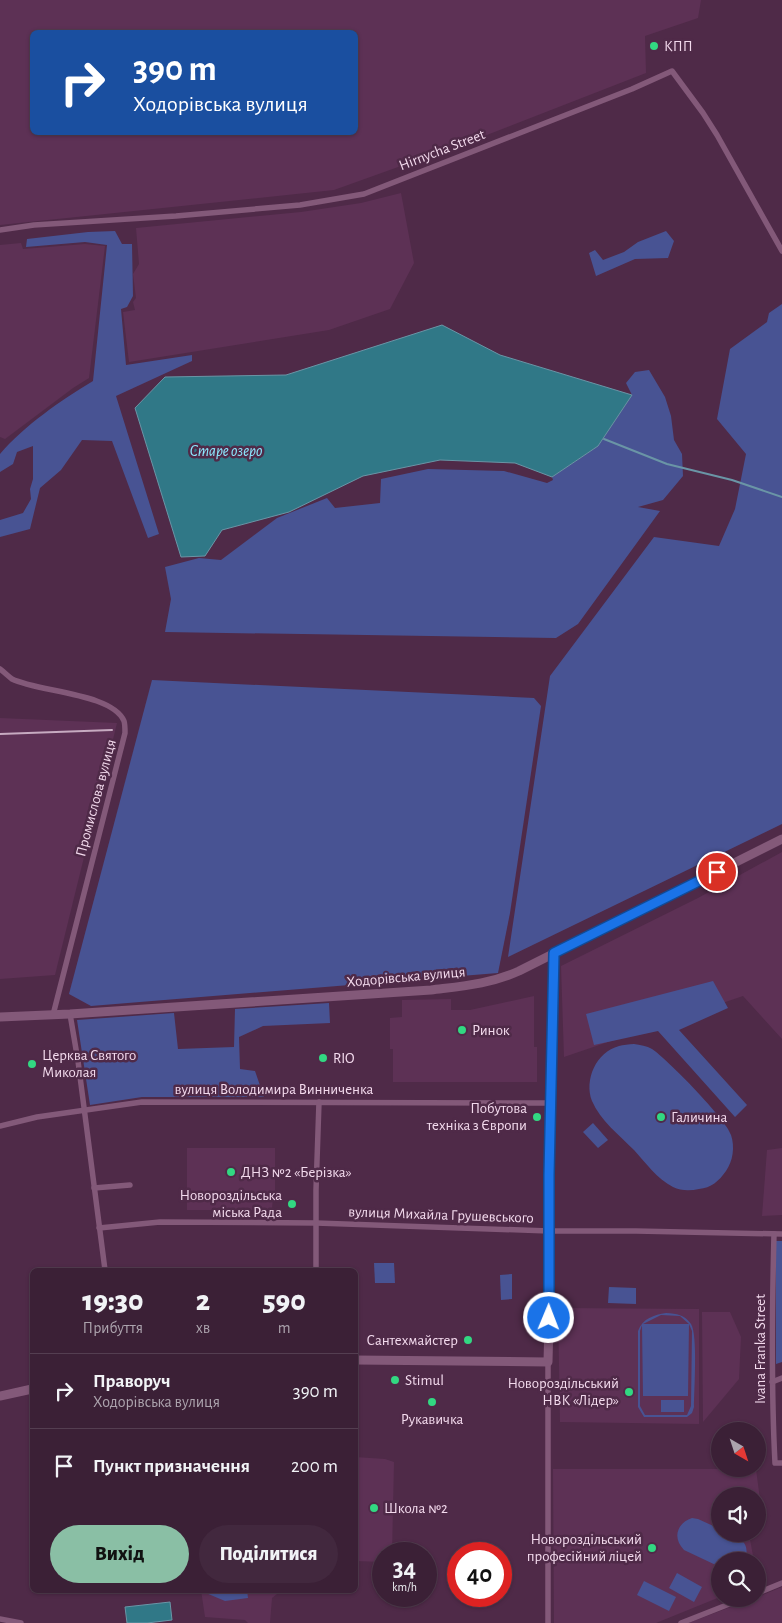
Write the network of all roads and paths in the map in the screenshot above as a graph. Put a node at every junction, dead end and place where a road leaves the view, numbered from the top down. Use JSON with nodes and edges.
{"nodes":[{"id":1,"x":0,"y":230,"type":"edge"},
{"id":2,"x":782,"y":251,"type":"edge"},
{"id":3,"x":0,"y":669,"type":"edge"},
{"id":4,"x":782,"y":839,"type":"edge"},
{"id":5,"x":554,"y":953,"type":"junction"},
{"id":6,"x":70,"y":1014,"type":"junction"},
{"id":7,"x":53,"y":1015,"type":"junction"},
{"id":8,"x":0,"y":1017,"type":"edge"},
{"id":9,"x":319,"y":1102,"type":"junction"},
{"id":10,"x":551,"y":1103,"type":"junction"},
{"id":11,"x":84,"y":1110,"type":"junction"},
{"id":12,"x":0,"y":1126,"type":"edge"},
{"id":13,"x":130,"y":1185,"type":"dead end"},
{"id":14,"x":94,"y":1188,"type":"junction"},
{"id":15,"x":316,"y":1222,"type":"junction"},
{"id":16,"x":99,"y":1228,"type":"junction"},
{"id":17,"x":549,"y":1231,"type":"junction"},
{"id":18,"x":774,"y":1234,"type":"junction"},
{"id":19,"x":782,"y":1234,"type":"edge"},
{"id":20,"x":105,"y":1268,"type":"edge"},
{"id":21,"x":316,"y":1268,"type":"edge"},
{"id":22,"x":358,"y":1360,"type":"edge"},
{"id":23,"x":548,"y":1362,"type":"junction"},
{"id":24,"x":782,"y":1378,"type":"edge"},
{"id":25,"x":772,"y":1382,"type":"junction"},
{"id":26,"x":30,"y":1389,"type":"edge"},
{"id":27,"x":0,"y":1396,"type":"edge"},
{"id":28,"x":782,"y":1463,"type":"edge"},
{"id":29,"x":782,"y":1583,"type":"edge"},
{"id":30,"x":766,"y":1590,"type":"edge"},
{"id":31,"x":722,"y":1607,"type":"edge"},
{"id":32,"x":0,"y":1619,"type":"edge"},
{"id":33,"x":21,"y":1623,"type":"edge"},
{"id":34,"x":548,"y":1623,"type":"edge"},
{"id":35,"x":681,"y":1623,"type":"edge"}],
"edges":[{"from":1,"to":2,"type":"street","name":"Hirnycha Street"},
{"from":3,"to":7,"type":"street","name":"Промислова вулиця"},
{"from":4,"to":5,"type":"main road","name":"Ходорівська вулиця"},
{"from":5,"to":6,"type":"main road","name":"Ходорівська вулиця"},
{"from":5,"to":10,"type":"main road"},
{"from":6,"to":7,"type":"main road","name":"Ходорівська вулиця"},
{"from":6,"to":11,"type":"street"},
{"from":7,"to":8,"type":"main road","name":"Ходорівська вулиця"},
{"from":9,"to":10,"type":"street","name":"вулиця Володимира Винниченка"},
{"from":9,"to":11,"type":"street","name":"вулиця Володимира Винниченка"},
{"from":9,"to":15,"type":"street"},
{"from":10,"to":17,"type":"main road"},
{"from":11,"to":12,"type":"street","name":"вулиця Володимира Винниченка"},
{"from":11,"to":14,"type":"street"},
{"from":13,"to":14,"type":"street"},
{"from":14,"to":16,"type":"street"},
{"from":15,"to":16,"type":"street","name":"вулиця Михайла Грушевського"},
{"from":15,"to":17,"type":"street","name":"вулиця Михайла Грушевського"},
{"from":15,"to":21,"type":"street"},
{"from":16,"to":20,"type":"street"},
{"from":17,"to":18,"type":"street","name":"вулиця Михайла Грушевського"},
{"from":17,"to":23,"type":"main road"},
{"from":18,"to":19,"type":"street","name":"вулиця Михайла Грушевського"},
{"from":18,"to":25,"type":"street","name":"Ivana Franka Street"},
{"from":22,"to":23,"type":"main road"},
{"from":23,"to":34,"type":"street"},
{"from":24,"to":25,"type":"street"},
{"from":25,"to":28,"type":"street","name":"Ivana Franka Street"},
{"from":26,"to":27,"type":"main road"},
{"from":29,"to":30,"type":"street"},
{"from":31,"to":35,"type":"street"},
{"from":32,"to":33,"type":"street"}]}
